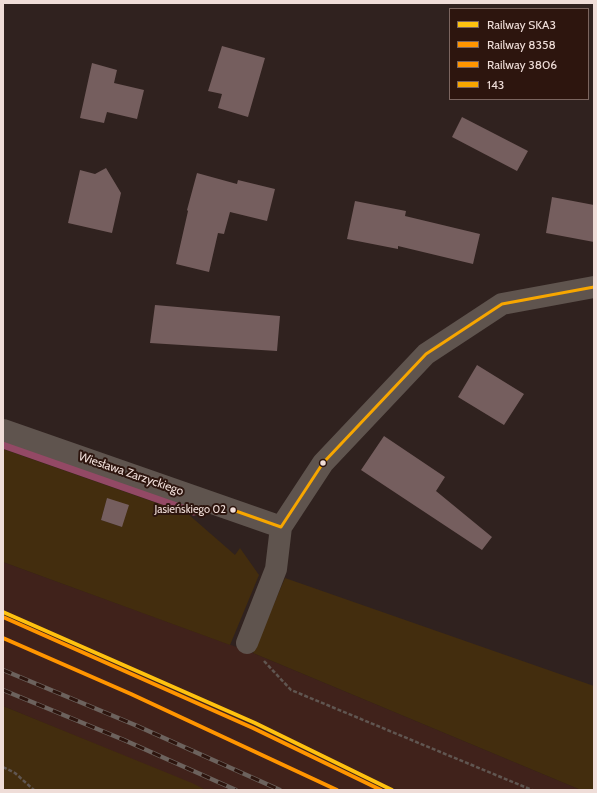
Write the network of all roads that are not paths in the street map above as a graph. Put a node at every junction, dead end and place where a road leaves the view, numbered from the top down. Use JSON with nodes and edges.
{"nodes":[{"id":1,"x":594,"y":287,"type":"edge"},
{"id":2,"x":3,"y":430,"type":"edge"},
{"id":3,"x":282,"y":527,"type":"junction"},
{"id":4,"x":247,"y":644,"type":"road end"}],
"edges":[{"from":1,"to":3,"type":"street"},
{"from":2,"to":3,"type":"street","name":"Wiesława Zarzyckiego"},
{"from":3,"to":4,"type":"street"}]}
